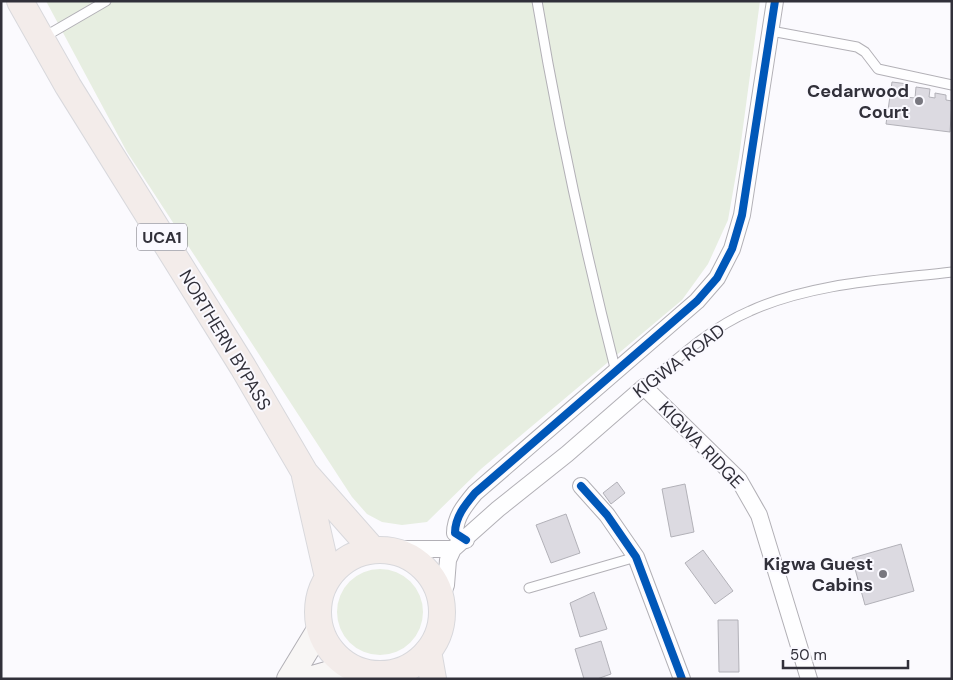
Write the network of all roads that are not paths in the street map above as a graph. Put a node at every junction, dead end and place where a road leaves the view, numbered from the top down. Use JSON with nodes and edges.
{"nodes":[{"id":1,"x":20,"y":1,"type":"edge"},
{"id":2,"x":106,"y":1,"type":"edge"},
{"id":3,"x":537,"y":1,"type":"edge"},
{"id":4,"x":775,"y":1,"type":"edge"},
{"id":5,"x":771,"y":31,"type":"junction"},
{"id":6,"x":41,"y":38,"type":"junction"},
{"id":7,"x":952,"y":85,"type":"edge"},
{"id":8,"x":952,"y":272,"type":"edge"},
{"id":9,"x":616,"y":372,"type":"junction"},
{"id":10,"x":644,"y":387,"type":"junction"},
{"id":11,"x":305,"y":473,"type":"junction"},
{"id":12,"x":581,"y":486,"type":"dead end"},
{"id":13,"x":460,"y":544,"type":"junction"},
{"id":14,"x":378,"y":550,"type":"junction"},
{"id":15,"x":636,"y":557,"type":"junction"},
{"id":16,"x":328,"y":578,"type":"junction"},
{"id":17,"x":528,"y":588,"type":"dead end"},
{"id":18,"x":441,"y":598,"type":"junction"},
{"id":19,"x":320,"y":628,"type":"junction"},
{"id":20,"x":428,"y":652,"type":"junction"},
{"id":21,"x":351,"y":668,"type":"junction"},
{"id":22,"x":394,"y":676,"type":"edge"},
{"id":23,"x":289,"y":679,"type":"edge"},
{"id":24,"x":309,"y":679,"type":"edge"},
{"id":25,"x":433,"y":679,"type":"edge"},
{"id":26,"x":682,"y":679,"type":"edge"},
{"id":27,"x":809,"y":679,"type":"edge"}],
"edges":[{"from":1,"to":6,"type":"main road","name":"NORTHERN BYPASS","number":"UCA1"},
{"from":2,"to":6,"type":"lane"},
{"from":3,"to":9,"type":"lane"},
{"from":4,"to":5,"type":"street"},
{"from":5,"to":7,"type":"lane"},
{"from":5,"to":9,"type":"street"},
{"from":6,"to":11,"type":"main road","name":"NORTHERN BYPASS","number":"UCA1"},
{"from":8,"to":10,"type":"lane","name":"KIGWA ROAD"},
{"from":9,"to":13,"type":"street"},
{"from":10,"to":13,"type":"street","name":"KIGWA ROAD"},
{"from":10,"to":27,"type":"street","name":"KIGWA RIDGE"},
{"from":11,"to":14,"type":"main road","number":"UCA1"},
{"from":11,"to":16,"type":"main road","number":"UCA1"},
{"from":12,"to":15,"type":"street"},
{"from":13,"to":14,"type":"street"},
{"from":13,"to":18,"type":"street"},
{"from":14,"to":16,"type":"main road"},
{"from":14,"to":18,"type":"main road"},
{"from":15,"to":17,"type":"lane"},
{"from":15,"to":26,"type":"street"},
{"from":16,"to":19,"type":"main road"},
{"from":18,"to":20,"type":"main road"},
{"from":19,"to":21,"type":"main road"},
{"from":19,"to":23,"type":"main road"},
{"from":20,"to":22,"type":"main road"},
{"from":20,"to":25,"type":"main road"},
{"from":21,"to":22,"type":"main road"},
{"from":21,"to":24,"type":"main road"}]}
